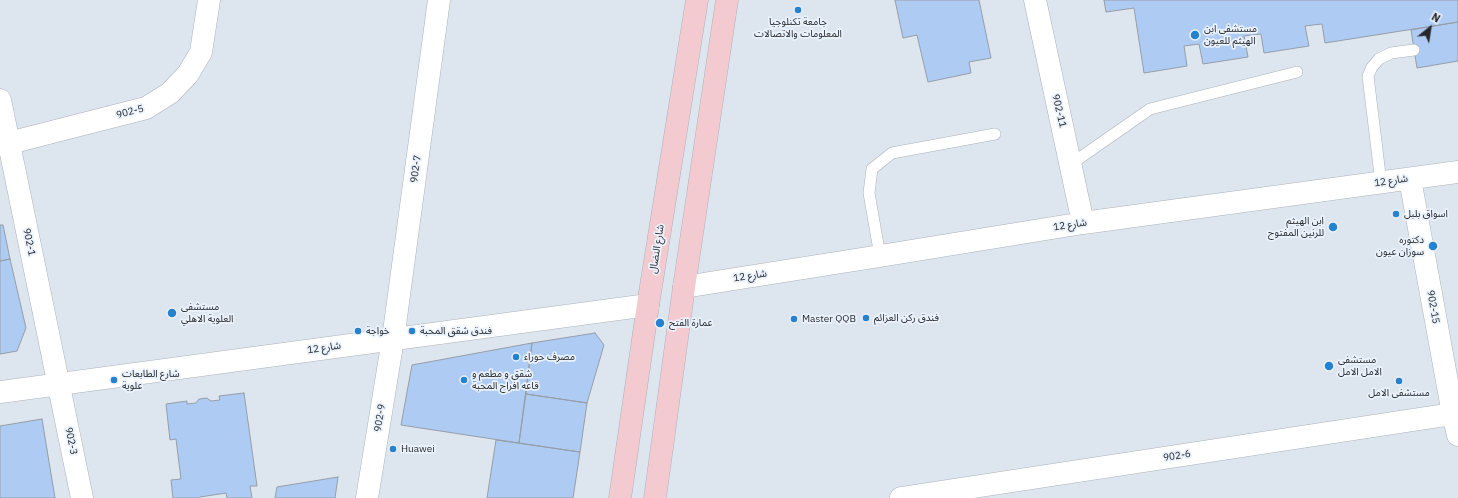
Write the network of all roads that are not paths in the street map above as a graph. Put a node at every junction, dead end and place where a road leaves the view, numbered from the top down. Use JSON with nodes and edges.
{"nodes":[{"id":1,"x":209,"y":0,"type":"edge"},
{"id":2,"x":439,"y":0,"type":"edge"},
{"id":3,"x":697,"y":0,"type":"edge"},
{"id":4,"x":727,"y":0,"type":"edge"},
{"id":5,"x":1034,"y":0,"type":"edge"},
{"id":6,"x":1414,"y":50,"type":"dead end"},
{"id":7,"x":1297,"y":72,"type":"dead end"},
{"id":8,"x":0,"y":100,"type":"edge"},
{"id":9,"x":995,"y":134,"type":"dead end"},
{"id":10,"x":9,"y":143,"type":"junction"},
{"id":11,"x":1071,"y":164,"type":"junction"},
{"id":12,"x":1458,"y":172,"type":"edge"},
{"id":13,"x":1410,"y":179,"type":"junction"},
{"id":14,"x":1381,"y":183,"type":"junction"},
{"id":15,"x":1084,"y":223,"type":"junction"},
{"id":16,"x":880,"y":256,"type":"junction"},
{"id":17,"x":684,"y":287,"type":"junction"},
{"id":18,"x":648,"y":305,"type":"junction"},
{"id":19,"x":393,"y":339,"type":"junction"},
{"id":20,"x":59,"y":384,"type":"junction"},
{"id":21,"x":0,"y":392,"type":"edge"},
{"id":22,"x":1455,"y":414,"type":"edge"},
{"id":23,"x":1458,"y":435,"type":"edge"},
{"id":24,"x":82,"y":498,"type":"edge"},
{"id":25,"x":367,"y":498,"type":"edge"},
{"id":26,"x":620,"y":498,"type":"edge"},
{"id":27,"x":655,"y":498,"type":"edge"},
{"id":28,"x":901,"y":498,"type":"edge"}],
"edges":[{"from":1,"to":10,"type":"street","name":"902-5"},
{"from":2,"to":19,"type":"street","name":"902-7"},
{"from":3,"to":18,"type":"main road","name":"شارع النضال"},
{"from":4,"to":17,"type":"main road"},
{"from":5,"to":11,"type":"street","name":"902-11"},
{"from":6,"to":14,"type":"lane"},
{"from":7,"to":11,"type":"lane"},
{"from":8,"to":10,"type":"street","name":"902-1"},
{"from":9,"to":16,"type":"lane"},
{"from":10,"to":20,"type":"street","name":"902-1"},
{"from":11,"to":15,"type":"street","name":"902-11"},
{"from":12,"to":13,"type":"street","name":"شارع 12"},
{"from":13,"to":14,"type":"street","name":"شارع 12"},
{"from":13,"to":22,"type":"street","name":"902-15"},
{"from":14,"to":15,"type":"street","name":"شارع 12"},
{"from":15,"to":16,"type":"street","name":"شارع 12"},
{"from":16,"to":17,"type":"street","name":"شارع 12"},
{"from":17,"to":27,"type":"main road"},
{"from":18,"to":19,"type":"street","name":"شارع 12"},
{"from":18,"to":26,"type":"main road","name":"شارع النضال"},
{"from":19,"to":20,"type":"street","name":"شارع 12"},
{"from":19,"to":25,"type":"street","name":"902-9"},
{"from":20,"to":21,"type":"street","name":"شارع 12"},
{"from":20,"to":24,"type":"street","name":"902-3"},
{"from":22,"to":23,"type":"street","name":"902-15"},
{"from":22,"to":28,"type":"street","name":"902-6"}]}
